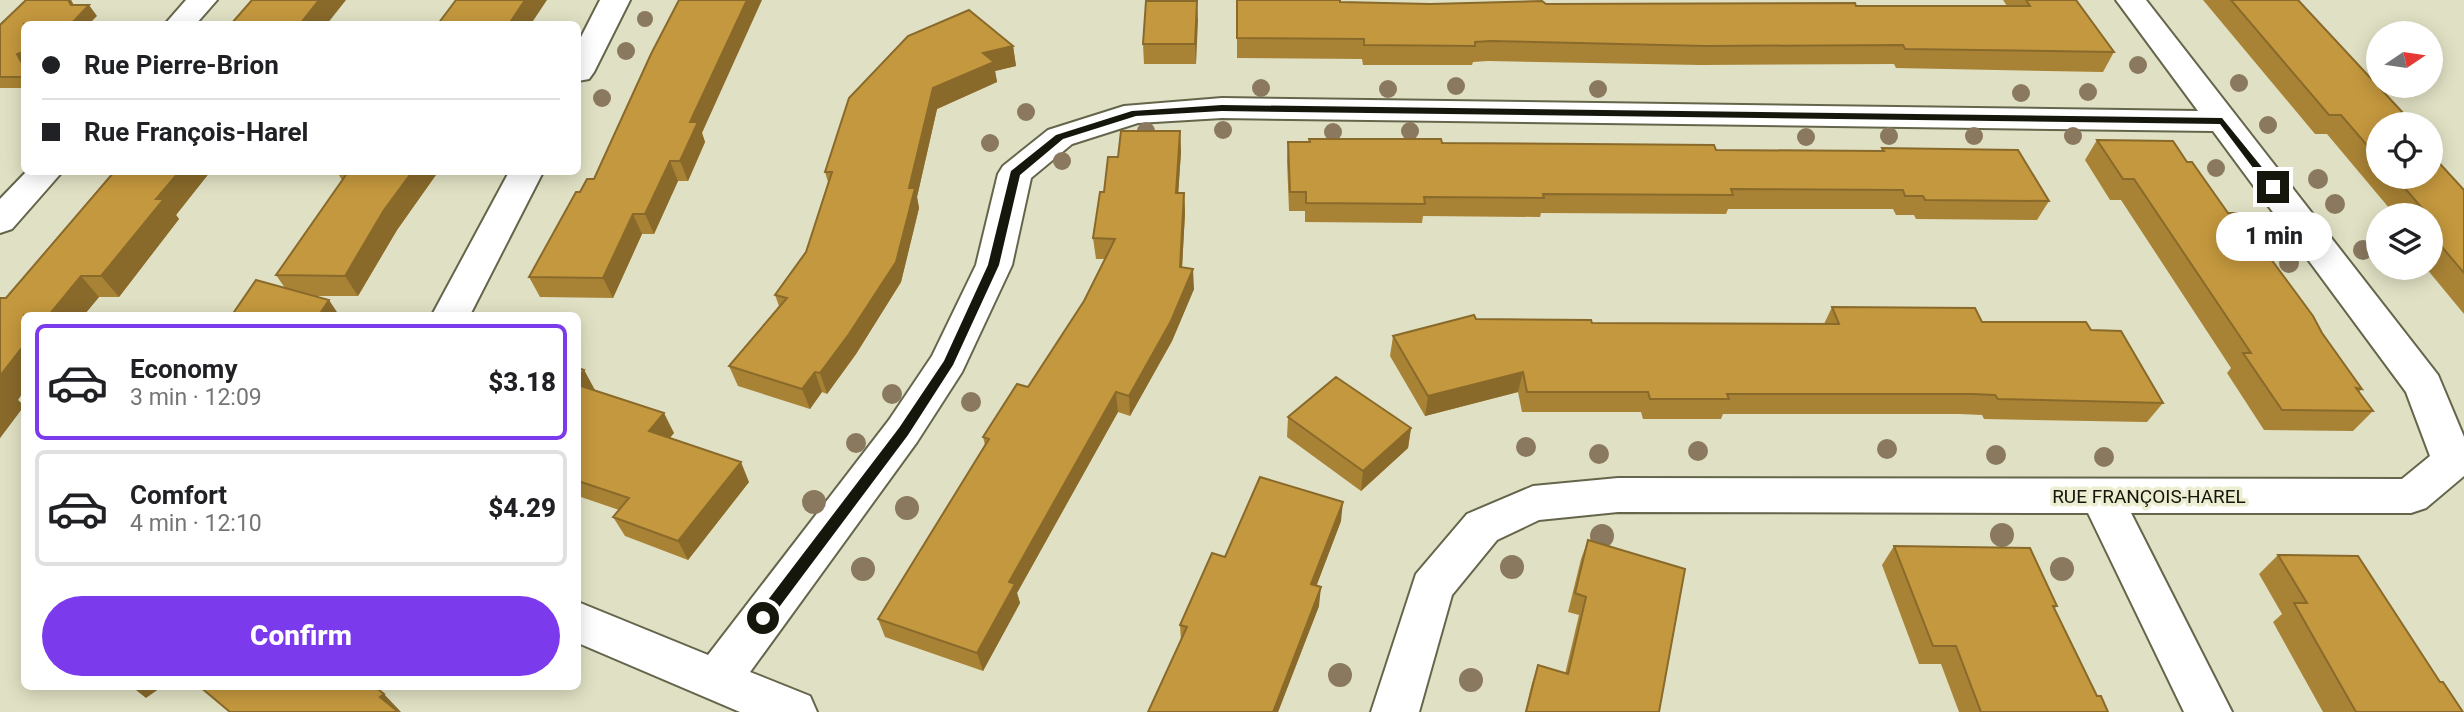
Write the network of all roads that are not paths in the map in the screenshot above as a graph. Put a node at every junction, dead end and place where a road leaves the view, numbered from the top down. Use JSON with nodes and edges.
{"nodes":[{"id":1,"x":202,"y":0,"type":"edge"},
{"id":2,"x":615,"y":0,"type":"edge"},
{"id":3,"x":2130,"y":0,"type":"edge"},
{"id":4,"x":183,"y":21,"type":"edge"},
{"id":5,"x":581,"y":66,"type":"edge"},
{"id":6,"x":2222,"y":121,"type":"junction"},
{"id":7,"x":42,"y":175,"type":"edge"},
{"id":8,"x":524,"y":175,"type":"edge"},
{"id":9,"x":0,"y":221,"type":"edge"},
{"id":10,"x":453,"y":312,"type":"edge"},
{"id":11,"x":2101,"y":496,"type":"junction"},
{"id":12,"x":581,"y":623,"type":"edge"},
{"id":13,"x":716,"y":680,"type":"junction"},
{"id":14,"x":793,"y":712,"type":"edge"},
{"id":15,"x":1395,"y":712,"type":"edge"},
{"id":16,"x":2208,"y":712,"type":"edge"}],
"edges":[{"from":1,"to":4,"type":"street"},
{"from":2,"to":5,"type":"street"},
{"from":3,"to":6,"type":"street","name":"RUE FRANÇOIS-HAREL"},
{"from":6,"to":11,"type":"street","name":"RUE FRANÇOIS-HAREL"},
{"from":6,"to":13,"type":"street"},
{"from":7,"to":9,"type":"street"},
{"from":8,"to":10,"type":"street"},
{"from":11,"to":15,"type":"street","name":"RUE FRANÇOIS-HAREL"},
{"from":11,"to":16,"type":"street"},
{"from":12,"to":13,"type":"street"},
{"from":13,"to":14,"type":"street"}]}
